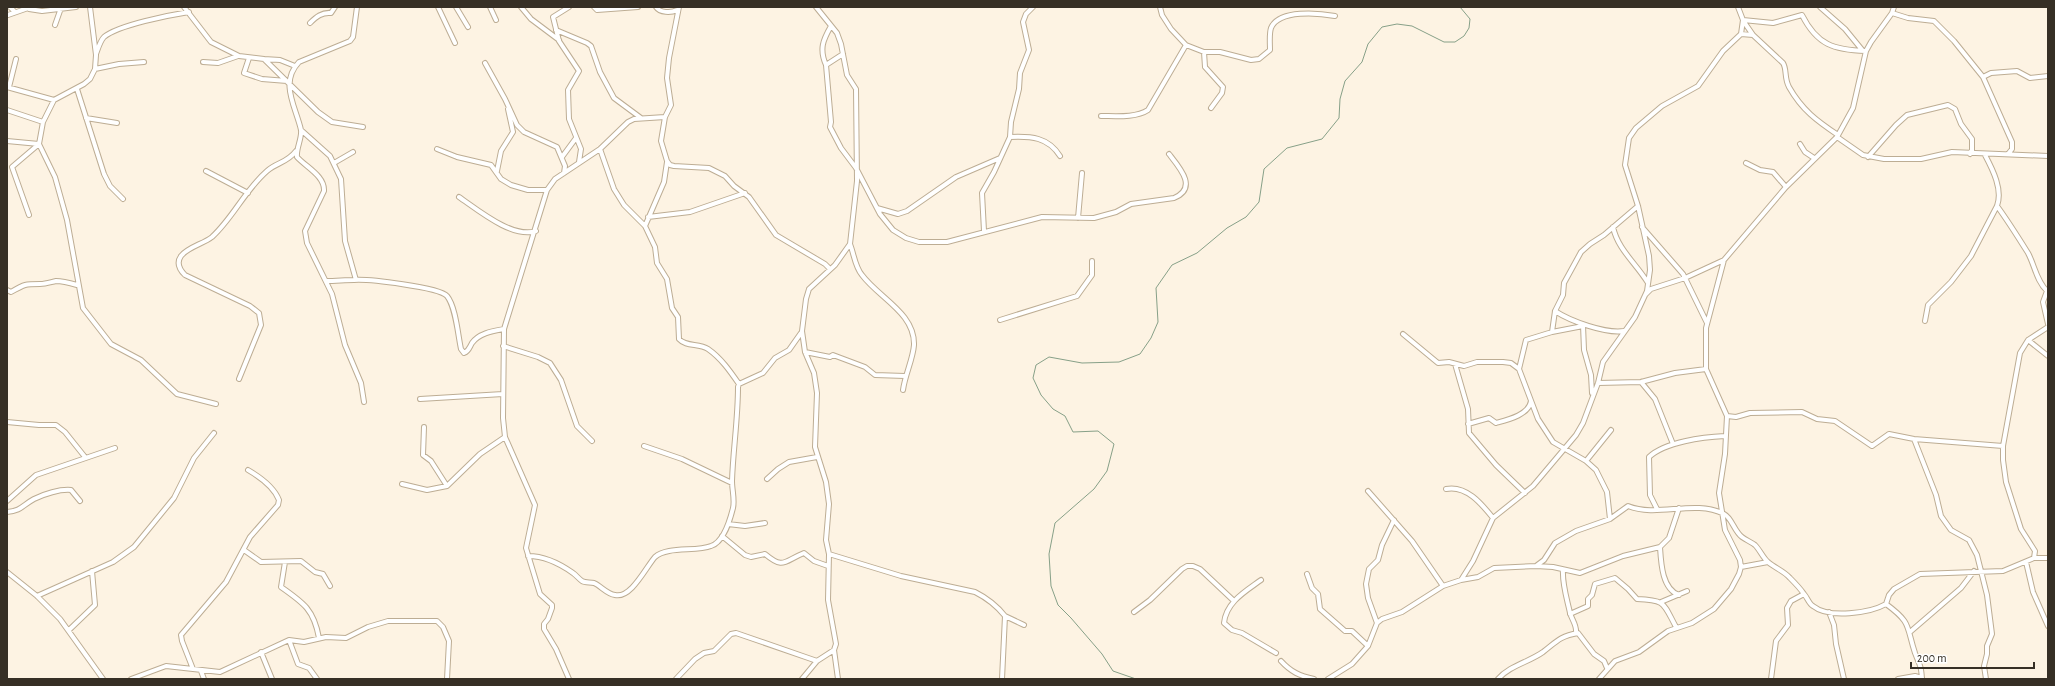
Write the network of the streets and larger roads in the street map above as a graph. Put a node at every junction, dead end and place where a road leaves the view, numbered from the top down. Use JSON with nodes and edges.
{"nodes":[{"id":1,"x":10,"y":7,"type":"edge"},
{"id":2,"x":76,"y":7,"type":"edge"},
{"id":3,"x":90,"y":7,"type":"edge"},
{"id":4,"x":184,"y":7,"type":"edge"},
{"id":5,"x":335,"y":7,"type":"edge"},
{"id":6,"x":357,"y":7,"type":"edge"},
{"id":7,"x":438,"y":7,"type":"edge"},
{"id":8,"x":456,"y":7,"type":"edge"},
{"id":9,"x":490,"y":7,"type":"edge"},
{"id":10,"x":521,"y":7,"type":"edge"},
{"id":11,"x":569,"y":7,"type":"edge"},
{"id":12,"x":594,"y":7,"type":"edge"},
{"id":13,"x":638,"y":7,"type":"edge"},
{"id":14,"x":656,"y":7,"type":"edge"},
{"id":15,"x":816,"y":7,"type":"edge"},
{"id":16,"x":1033,"y":7,"type":"edge"},
{"id":17,"x":1160,"y":7,"type":"edge"},
{"id":18,"x":1732,"y":7,"type":"edge"},
{"id":19,"x":1820,"y":7,"type":"edge"},
{"id":20,"x":1894,"y":7,"type":"edge"},
{"id":21,"x":30,"y":8,"type":"edge"},
{"id":22,"x":59,"y":8,"type":"edge"},
{"id":23,"x":678,"y":8,"type":"edge"},
{"id":24,"x":1738,"y":8,"type":"edge"},
{"id":25,"x":15,"y":12,"type":"junction"},
{"id":26,"x":189,"y":12,"type":"junction"},
{"id":27,"x":1892,"y":13,"type":"junction"},
{"id":28,"x":8,"y":15,"type":"edge"},
{"id":29,"x":1335,"y":16,"type":"dead end"},
{"id":30,"x":496,"y":20,"type":"dead end"},
{"id":31,"x":1743,"y":20,"type":"junction"},
{"id":32,"x":310,"y":23,"type":"dead end"},
{"id":33,"x":55,"y":25,"type":"dead end"},
{"id":34,"x":831,"y":26,"type":"junction"},
{"id":35,"x":468,"y":27,"type":"dead end"},
{"id":36,"x":556,"y":30,"type":"junction"},
{"id":37,"x":1741,"y":34,"type":"junction"},
{"id":38,"x":1753,"y":35,"type":"junction"},
{"id":39,"x":559,"y":41,"type":"junction"},
{"id":40,"x":455,"y":43,"type":"dead end"},
{"id":41,"x":1186,"y":46,"type":"junction"},
{"id":42,"x":1865,"y":51,"type":"junction"},
{"id":43,"x":1204,"y":52,"type":"junction"},
{"id":44,"x":843,"y":54,"type":"junction"},
{"id":45,"x":96,"y":55,"type":"junction"},
{"id":46,"x":239,"y":56,"type":"junction"},
{"id":47,"x":249,"y":58,"type":"junction"},
{"id":48,"x":16,"y":59,"type":"dead end"},
{"id":49,"x":264,"y":59,"type":"junction"},
{"id":50,"x":144,"y":62,"type":"dead end"},
{"id":51,"x":203,"y":62,"type":"dead end"},
{"id":52,"x":485,"y":63,"type":"dead end"},
{"id":53,"x":826,"y":65,"type":"junction"},
{"id":54,"x":295,"y":66,"type":"junction"},
{"id":55,"x":95,"y":69,"type":"junction"},
{"id":56,"x":2048,"y":76,"type":"edge"},
{"id":57,"x":1983,"y":77,"type":"junction"},
{"id":58,"x":288,"y":82,"type":"junction"},
{"id":59,"x":8,"y":87,"type":"edge"},
{"id":60,"x":77,"y":89,"type":"junction"},
{"id":61,"x":505,"y":99,"type":"junction"},
{"id":62,"x":54,"y":100,"type":"junction"},
{"id":63,"x":1211,"y":108,"type":"dead end"},
{"id":64,"x":7,"y":110,"type":"edge"},
{"id":65,"x":1101,"y":116,"type":"dead end"},
{"id":66,"x":665,"y":117,"type":"junction"},
{"id":67,"x":86,"y":118,"type":"junction"},
{"id":68,"x":641,"y":118,"type":"junction"},
{"id":69,"x":43,"y":122,"type":"junction"},
{"id":70,"x":117,"y":123,"type":"dead end"},
{"id":71,"x":364,"y":127,"type":"dead end"},
{"id":72,"x":301,"y":130,"type":"junction"},
{"id":73,"x":1837,"y":136,"type":"junction"},
{"id":74,"x":1010,"y":137,"type":"junction"},
{"id":75,"x":576,"y":138,"type":"junction"},
{"id":76,"x":7,"y":141,"type":"edge"},
{"id":77,"x":39,"y":144,"type":"junction"},
{"id":78,"x":1800,"y":144,"type":"dead end"},
{"id":79,"x":437,"y":149,"type":"dead end"},
{"id":80,"x":600,"y":149,"type":"junction"},
{"id":81,"x":296,"y":150,"type":"junction"},
{"id":82,"x":353,"y":152,"type":"dead end"},
{"id":83,"x":1169,"y":154,"type":"dead end"},
{"id":84,"x":1970,"y":154,"type":"junction"},
{"id":85,"x":2008,"y":154,"type":"junction"},
{"id":86,"x":1985,"y":155,"type":"junction"},
{"id":87,"x":1060,"y":156,"type":"dead end"},
{"id":88,"x":2048,"y":156,"type":"edge"},
{"id":89,"x":562,"y":157,"type":"junction"},
{"id":90,"x":1868,"y":157,"type":"junction"},
{"id":91,"x":1000,"y":158,"type":"junction"},
{"id":92,"x":1814,"y":158,"type":"junction"},
{"id":93,"x":667,"y":161,"type":"junction"},
{"id":94,"x":579,"y":162,"type":"junction"},
{"id":95,"x":334,"y":163,"type":"junction"},
{"id":96,"x":1746,"y":163,"type":"dead end"},
{"id":97,"x":856,"y":168,"type":"junction"},
{"id":98,"x":206,"y":171,"type":"dead end"},
{"id":99,"x":496,"y":172,"type":"junction"},
{"id":100,"x":564,"y":172,"type":"junction"},
{"id":101,"x":1082,"y":173,"type":"dead end"},
{"id":102,"x":1786,"y":187,"type":"junction"},
{"id":103,"x":547,"y":190,"type":"junction"},
{"id":104,"x":248,"y":193,"type":"junction"},
{"id":105,"x":745,"y":193,"type":"junction"},
{"id":106,"x":124,"y":198,"type":"dead end"},
{"id":107,"x":459,"y":198,"type":"dead end"},
{"id":108,"x":1638,"y":206,"type":"junction"},
{"id":109,"x":1997,"y":206,"type":"junction"},
{"id":110,"x":877,"y":208,"type":"junction"},
{"id":111,"x":29,"y":215,"type":"dead end"},
{"id":112,"x":648,"y":217,"type":"junction"},
{"id":113,"x":1078,"y":218,"type":"junction"},
{"id":114,"x":645,"y":226,"type":"junction"},
{"id":115,"x":1613,"y":226,"type":"junction"},
{"id":116,"x":1642,"y":226,"type":"junction"},
{"id":117,"x":536,"y":231,"type":"junction"},
{"id":118,"x":984,"y":231,"type":"junction"},
{"id":119,"x":850,"y":244,"type":"junction"},
{"id":120,"x":1092,"y":260,"type":"dead end"},
{"id":121,"x":1724,"y":260,"type":"junction"},
{"id":122,"x":830,"y":269,"type":"junction"},
{"id":123,"x":1685,"y":278,"type":"junction"},
{"id":124,"x":356,"y":280,"type":"junction"},
{"id":125,"x":326,"y":281,"type":"junction"},
{"id":126,"x":1648,"y":283,"type":"junction"},
{"id":127,"x":78,"y":285,"type":"junction"},
{"id":128,"x":1657,"y":287,"type":"junction"},
{"id":129,"x":7,"y":290,"type":"edge"},
{"id":130,"x":1644,"y":296,"type":"junction"},
{"id":131,"x":1555,"y":310,"type":"junction"},
{"id":132,"x":1000,"y":320,"type":"dead end"},
{"id":133,"x":1925,"y":321,"type":"dead end"},
{"id":134,"x":1707,"y":323,"type":"junction"},
{"id":135,"x":1583,"y":325,"type":"junction"},
{"id":136,"x":2048,"y":326,"type":"edge"},
{"id":137,"x":504,"y":328,"type":"junction"},
{"id":138,"x":802,"y":331,"type":"junction"},
{"id":139,"x":1624,"y":331,"type":"junction"},
{"id":140,"x":1552,"y":332,"type":"junction"},
{"id":141,"x":1403,"y":334,"type":"dead end"},
{"id":142,"x":2028,"y":340,"type":"junction"},
{"id":143,"x":503,"y":346,"type":"junction"},
{"id":144,"x":805,"y":352,"type":"junction"},
{"id":145,"x":2048,"y":356,"type":"edge"},
{"id":146,"x":1454,"y":364,"type":"junction"},
{"id":147,"x":1519,"y":369,"type":"junction"},
{"id":148,"x":1706,"y":369,"type":"junction"},
{"id":149,"x":904,"y":376,"type":"junction"},
{"id":150,"x":239,"y":378,"type":"dead end"},
{"id":151,"x":1641,"y":382,"type":"junction"},
{"id":152,"x":1598,"y":383,"type":"junction"},
{"id":153,"x":739,"y":384,"type":"junction"},
{"id":154,"x":902,"y":390,"type":"dead end"},
{"id":155,"x":503,"y":394,"type":"junction"},
{"id":156,"x":1592,"y":395,"type":"junction"},
{"id":157,"x":420,"y":399,"type":"dead end"},
{"id":158,"x":1531,"y":400,"type":"junction"},
{"id":159,"x":364,"y":402,"type":"dead end"},
{"id":160,"x":216,"y":404,"type":"dead end"},
{"id":161,"x":1727,"y":416,"type":"junction"},
{"id":162,"x":7,"y":422,"type":"edge"},
{"id":163,"x":1468,"y":424,"type":"junction"},
{"id":164,"x":424,"y":426,"type":"dead end"},
{"id":165,"x":1611,"y":430,"type":"dead end"},
{"id":166,"x":214,"y":433,"type":"dead end"},
{"id":167,"x":1725,"y":436,"type":"junction"},
{"id":168,"x":505,"y":437,"type":"junction"},
{"id":169,"x":1914,"y":439,"type":"junction"},
{"id":170,"x":592,"y":441,"type":"dead end"},
{"id":171,"x":1673,"y":444,"type":"junction"},
{"id":172,"x":644,"y":446,"type":"dead end"},
{"id":173,"x":2003,"y":446,"type":"junction"},
{"id":174,"x":115,"y":448,"type":"dead end"},
{"id":175,"x":1564,"y":450,"type":"junction"},
{"id":176,"x":817,"y":457,"type":"junction"},
{"id":177,"x":86,"y":458,"type":"junction"},
{"id":178,"x":1586,"y":461,"type":"junction"},
{"id":179,"x":248,"y":470,"type":"dead end"},
{"id":180,"x":767,"y":479,"type":"dead end"},
{"id":181,"x":732,"y":482,"type":"junction"},
{"id":182,"x":402,"y":484,"type":"dead end"},
{"id":183,"x":447,"y":486,"type":"junction"},
{"id":184,"x":1446,"y":489,"type":"dead end"},
{"id":185,"x":1368,"y":491,"type":"dead end"},
{"id":186,"x":1525,"y":493,"type":"junction"},
{"id":187,"x":7,"y":500,"type":"edge"},
{"id":188,"x":80,"y":501,"type":"dead end"},
{"id":189,"x":1679,"y":508,"type":"junction"},
{"id":190,"x":1658,"y":509,"type":"junction"},
{"id":191,"x":7,"y":512,"type":"edge"},
{"id":192,"x":1722,"y":513,"type":"junction"},
{"id":193,"x":1492,"y":518,"type":"junction"},
{"id":194,"x":1610,"y":519,"type":"junction"},
{"id":195,"x":1394,"y":520,"type":"junction"},
{"id":196,"x":765,"y":523,"type":"dead end"},
{"id":197,"x":728,"y":524,"type":"junction"},
{"id":198,"x":722,"y":536,"type":"junction"},
{"id":199,"x":1660,"y":548,"type":"junction"},
{"id":200,"x":244,"y":550,"type":"junction"},
{"id":201,"x":829,"y":554,"type":"junction"},
{"id":202,"x":528,"y":556,"type":"junction"},
{"id":203,"x":2034,"y":558,"type":"junction"},
{"id":204,"x":2048,"y":558,"type":"edge"},
{"id":205,"x":1544,"y":560,"type":"junction"},
{"id":206,"x":286,"y":562,"type":"junction"},
{"id":207,"x":1768,"y":562,"type":"junction"},
{"id":208,"x":2026,"y":562,"type":"junction"},
{"id":209,"x":828,"y":566,"type":"junction"},
{"id":210,"x":1536,"y":566,"type":"junction"},
{"id":211,"x":1544,"y":567,"type":"junction"},
{"id":212,"x":1741,"y":567,"type":"junction"},
{"id":213,"x":1563,"y":570,"type":"junction"},
{"id":214,"x":92,"y":571,"type":"junction"},
{"id":215,"x":7,"y":572,"type":"edge"},
{"id":216,"x":1974,"y":572,"type":"junction"},
{"id":217,"x":1981,"y":572,"type":"junction"},
{"id":218,"x":1307,"y":574,"type":"dead end"},
{"id":219,"x":1261,"y":580,"type":"dead end"},
{"id":220,"x":1461,"y":580,"type":"junction"},
{"id":221,"x":330,"y":586,"type":"dead end"},
{"id":222,"x":1443,"y":586,"type":"junction"},
{"id":223,"x":1687,"y":591,"type":"dead end"},
{"id":224,"x":1804,"y":594,"type":"junction"},
{"id":225,"x":1679,"y":595,"type":"junction"},
{"id":226,"x":38,"y":596,"type":"junction"},
{"id":227,"x":1234,"y":601,"type":"junction"},
{"id":228,"x":1661,"y":602,"type":"junction"},
{"id":229,"x":1886,"y":604,"type":"junction"},
{"id":230,"x":1134,"y":612,"type":"dead end"},
{"id":231,"x":1828,"y":612,"type":"junction"},
{"id":232,"x":1570,"y":614,"type":"junction"},
{"id":233,"x":1005,"y":616,"type":"junction"},
{"id":234,"x":1377,"y":623,"type":"junction"},
{"id":235,"x":1024,"y":625,"type":"dead end"},
{"id":236,"x":2048,"y":626,"type":"edge"},
{"id":237,"x":1676,"y":628,"type":"junction"},
{"id":238,"x":69,"y":630,"type":"junction"},
{"id":239,"x":1910,"y":632,"type":"junction"},
{"id":240,"x":1576,"y":633,"type":"junction"},
{"id":241,"x":320,"y":638,"type":"junction"},
{"id":242,"x":289,"y":640,"type":"junction"},
{"id":243,"x":1368,"y":646,"type":"junction"},
{"id":244,"x":834,"y":650,"type":"junction"},
{"id":245,"x":261,"y":652,"type":"junction"},
{"id":246,"x":1276,"y":653,"type":"dead end"},
{"id":247,"x":817,"y":661,"type":"junction"},
{"id":248,"x":1281,"y":661,"type":"dead end"},
{"id":249,"x":1607,"y":668,"type":"junction"},
{"id":250,"x":193,"y":670,"type":"junction"},
{"id":251,"x":201,"y":671,"type":"junction"},
{"id":252,"x":1922,"y":678,"type":"edge"},
{"id":253,"x":103,"y":679,"type":"edge"},
{"id":254,"x":131,"y":679,"type":"edge"},
{"id":255,"x":204,"y":679,"type":"edge"},
{"id":256,"x":272,"y":679,"type":"edge"},
{"id":257,"x":317,"y":679,"type":"edge"},
{"id":258,"x":447,"y":679,"type":"edge"},
{"id":259,"x":569,"y":679,"type":"edge"},
{"id":260,"x":676,"y":679,"type":"edge"},
{"id":261,"x":802,"y":679,"type":"edge"},
{"id":262,"x":838,"y":679,"type":"edge"},
{"id":263,"x":1002,"y":679,"type":"edge"},
{"id":264,"x":1314,"y":679,"type":"edge"},
{"id":265,"x":1328,"y":679,"type":"edge"},
{"id":266,"x":1498,"y":679,"type":"edge"},
{"id":267,"x":1599,"y":679,"type":"edge"},
{"id":268,"x":1771,"y":679,"type":"edge"},
{"id":269,"x":1844,"y":679,"type":"edge"},
{"id":270,"x":1898,"y":679,"type":"edge"},
{"id":271,"x":1986,"y":679,"type":"edge"}],
"edges":[{"from":1,"to":25,"type":"street"},
{"from":2,"to":22,"type":"street"},
{"from":3,"to":45,"type":"street"},
{"from":4,"to":26,"type":"street"},
{"from":5,"to":32,"type":"street"},
{"from":6,"to":54,"type":"street"},
{"from":7,"to":40,"type":"street"},
{"from":8,"to":35,"type":"street"},
{"from":9,"to":30,"type":"street"},
{"from":10,"to":39,"type":"street"},
{"from":11,"to":36,"type":"street"},
{"from":12,"to":13,"type":"street"},
{"from":14,"to":23,"type":"street"},
{"from":15,"to":34,"type":"street"},
{"from":16,"to":74,"type":"street"},
{"from":17,"to":41,"type":"street"},
{"from":18,"to":24,"type":"street"},
{"from":19,"to":42,"type":"street"},
{"from":20,"to":27,"type":"street"},
{"from":21,"to":22,"type":"street"},
{"from":21,"to":25,"type":"street"},
{"from":22,"to":33,"type":"street"},
{"from":23,"to":66,"type":"street"},
{"from":24,"to":31,"type":"street"},
{"from":25,"to":28,"type":"street"},
{"from":26,"to":45,"type":"street"},
{"from":26,"to":46,"type":"street"},
{"from":27,"to":42,"type":"street"},
{"from":27,"to":57,"type":"street"},
{"from":29,"to":43,"type":"street"},
{"from":31,"to":37,"type":"street"},
{"from":31,"to":38,"type":"street"},
{"from":31,"to":42,"type":"street"},
{"from":34,"to":44,"type":"street"},
{"from":34,"to":53,"type":"street"},
{"from":36,"to":39,"type":"street"},
{"from":36,"to":68,"type":"street"},
{"from":37,"to":38,"type":"street"},
{"from":37,"to":108,"type":"street"},
{"from":38,"to":73,"type":"street"},
{"from":39,"to":75,"type":"street"},
{"from":41,"to":43,"type":"street"},
{"from":41,"to":65,"type":"street"},
{"from":42,"to":73,"type":"street"},
{"from":43,"to":63,"type":"street"},
{"from":44,"to":53,"type":"street"},
{"from":44,"to":97,"type":"street"},
{"from":45,"to":55,"type":"street"},
{"from":46,"to":47,"type":"street"},
{"from":46,"to":51,"type":"street"},
{"from":47,"to":49,"type":"street"},
{"from":47,"to":58,"type":"street"},
{"from":48,"to":59,"type":"street"},
{"from":49,"to":54,"type":"street"},
{"from":49,"to":58,"type":"street"},
{"from":50,"to":55,"type":"street"},
{"from":52,"to":61,"type":"street"},
{"from":53,"to":97,"type":"street"},
{"from":54,"to":58,"type":"street"},
{"from":55,"to":60,"type":"street"},
{"from":56,"to":57,"type":"street"},
{"from":57,"to":85,"type":"street"},
{"from":58,"to":71,"type":"street"},
{"from":58,"to":72,"type":"street"},
{"from":59,"to":62,"type":"street"},
{"from":60,"to":62,"type":"street"},
{"from":60,"to":67,"type":"street"},
{"from":61,"to":89,"type":"street"},
{"from":61,"to":99,"type":"street"},
{"from":62,"to":69,"type":"street"},
{"from":64,"to":69,"type":"street"},
{"from":66,"to":68,"type":"street"},
{"from":66,"to":93,"type":"street"},
{"from":67,"to":70,"type":"street"},
{"from":67,"to":106,"type":"street"},
{"from":68,"to":80,"type":"street"},
{"from":69,"to":77,"type":"street"},
{"from":72,"to":81,"type":"street"},
{"from":72,"to":95,"type":"street"},
{"from":73,"to":90,"type":"street"},
{"from":73,"to":92,"type":"street"},
{"from":74,"to":87,"type":"street"},
{"from":74,"to":91,"type":"street"},
{"from":75,"to":89,"type":"street"},
{"from":75,"to":94,"type":"street"},
{"from":76,"to":77,"type":"street"},
{"from":77,"to":111,"type":"street"},
{"from":77,"to":127,"type":"street"},
{"from":78,"to":92,"type":"street"},
{"from":79,"to":99,"type":"street"},
{"from":80,"to":94,"type":"street"},
{"from":80,"to":114,"type":"street"},
{"from":81,"to":104,"type":"street"},
{"from":81,"to":125,"type":"street"},
{"from":82,"to":95,"type":"street"},
{"from":83,"to":113,"type":"street"},
{"from":84,"to":86,"type":"street"},
{"from":84,"to":90,"type":"street"},
{"from":84,"to":90,"type":"street"},
{"from":85,"to":86,"type":"street"},
{"from":85,"to":88,"type":"street"},
{"from":86,"to":109,"type":"street"},
{"from":89,"to":100,"type":"street"},
{"from":91,"to":110,"type":"street"},
{"from":91,"to":118,"type":"street"},
{"from":92,"to":102,"type":"street"},
{"from":93,"to":105,"type":"street"},
{"from":93,"to":112,"type":"street"},
{"from":94,"to":100,"type":"street"},
{"from":95,"to":124,"type":"street"},
{"from":96,"to":102,"type":"street"},
{"from":97,"to":110,"type":"street"},
{"from":97,"to":119,"type":"street"},
{"from":98,"to":104,"type":"street"},
{"from":99,"to":103,"type":"street"},
{"from":100,"to":103,"type":"street"},
{"from":101,"to":113,"type":"street"},
{"from":102,"to":121,"type":"street"},
{"from":103,"to":117,"type":"street"},
{"from":104,"to":150,"type":"street"},
{"from":105,"to":112,"type":"street"},
{"from":105,"to":122,"type":"street"},
{"from":107,"to":117,"type":"street"},
{"from":108,"to":115,"type":"street"},
{"from":108,"to":116,"type":"street"},
{"from":109,"to":133,"type":"street"},
{"from":109,"to":136,"type":"street"},
{"from":110,"to":118,"type":"street"},
{"from":112,"to":114,"type":"street"},
{"from":113,"to":118,"type":"street"},
{"from":114,"to":153,"type":"street"},
{"from":115,"to":126,"type":"street"},
{"from":115,"to":131,"type":"street"},
{"from":116,"to":123,"type":"street"},
{"from":116,"to":126,"type":"street"},
{"from":117,"to":137,"type":"street"},
{"from":119,"to":122,"type":"street"},
{"from":119,"to":149,"type":"street"},
{"from":120,"to":132,"type":"street"},
{"from":121,"to":123,"type":"street"},
{"from":121,"to":134,"type":"street"},
{"from":122,"to":138,"type":"street"},
{"from":123,"to":128,"type":"street"},
{"from":123,"to":134,"type":"street"},
{"from":124,"to":125,"type":"street"},
{"from":124,"to":137,"type":"street"},
{"from":125,"to":159,"type":"street"},
{"from":126,"to":128,"type":"street"},
{"from":126,"to":130,"type":"street"},
{"from":127,"to":129,"type":"street"},
{"from":127,"to":160,"type":"street"},
{"from":128,"to":130,"type":"street"},
{"from":130,"to":139,"type":"street"},
{"from":131,"to":135,"type":"street"},
{"from":131,"to":140,"type":"street"},
{"from":134,"to":148,"type":"street"},
{"from":135,"to":139,"type":"street"},
{"from":135,"to":140,"type":"street"},
{"from":135,"to":156,"type":"street"},
{"from":136,"to":142,"type":"street"},
{"from":137,"to":143,"type":"street"},
{"from":138,"to":144,"type":"street"},
{"from":138,"to":153,"type":"street"},
{"from":139,"to":152,"type":"street"},
{"from":140,"to":147,"type":"street"},
{"from":141,"to":146,"type":"street"},
{"from":142,"to":145,"type":"street"},
{"from":142,"to":173,"type":"street"},
{"from":143,"to":155,"type":"street"},
{"from":143,"to":170,"type":"street"},
{"from":144,"to":149,"type":"street"},
{"from":144,"to":176,"type":"street"},
{"from":146,"to":147,"type":"street"},
{"from":146,"to":163,"type":"street"},
{"from":147,"to":158,"type":"street"},
{"from":148,"to":151,"type":"street"},
{"from":148,"to":161,"type":"street"},
{"from":149,"to":154,"type":"street"},
{"from":151,"to":152,"type":"street"},
{"from":151,"to":171,"type":"street"},
{"from":152,"to":156,"type":"street"},
{"from":153,"to":181,"type":"street"},
{"from":155,"to":157,"type":"street"},
{"from":155,"to":168,"type":"street"},
{"from":156,"to":175,"type":"street"},
{"from":158,"to":163,"type":"street"},
{"from":158,"to":175,"type":"street"},
{"from":161,"to":167,"type":"street"},
{"from":161,"to":169,"type":"street"},
{"from":162,"to":177,"type":"street"},
{"from":163,"to":186,"type":"street"},
{"from":164,"to":183,"type":"street"},
{"from":165,"to":178,"type":"street"},
{"from":166,"to":214,"type":"street"},
{"from":167,"to":171,"type":"street"},
{"from":167,"to":192,"type":"street"},
{"from":168,"to":183,"type":"street"},
{"from":168,"to":202,"type":"street"},
{"from":169,"to":173,"type":"street"},
{"from":169,"to":217,"type":"street"},
{"from":171,"to":190,"type":"street"},
{"from":172,"to":181,"type":"street"},
{"from":173,"to":203,"type":"street"},
{"from":174,"to":177,"type":"street"},
{"from":175,"to":178,"type":"street"},
{"from":175,"to":186,"type":"street"},
{"from":176,"to":180,"type":"street"},
{"from":176,"to":201,"type":"street"},
{"from":177,"to":187,"type":"street"},
{"from":178,"to":194,"type":"street"},
{"from":179,"to":200,"type":"street"},
{"from":181,"to":197,"type":"street"},
{"from":182,"to":183,"type":"street"},
{"from":184,"to":193,"type":"street"},
{"from":185,"to":195,"type":"street"},
{"from":186,"to":193,"type":"street"},
{"from":188,"to":191,"type":"street"},
{"from":189,"to":190,"type":"street"},
{"from":189,"to":192,"type":"street"},
{"from":189,"to":199,"type":"street"},
{"from":190,"to":194,"type":"street"},
{"from":192,"to":207,"type":"street"},
{"from":192,"to":212,"type":"street"},
{"from":193,"to":220,"type":"street"},
{"from":194,"to":205,"type":"street"},
{"from":195,"to":222,"type":"street"},
{"from":195,"to":234,"type":"street"},
{"from":196,"to":197,"type":"street"},
{"from":197,"to":198,"type":"street"},
{"from":198,"to":202,"type":"street"},
{"from":198,"to":209,"type":"street"},
{"from":199,"to":213,"type":"street"},
{"from":199,"to":225,"type":"street"},
{"from":200,"to":206,"type":"street"},
{"from":200,"to":250,"type":"street"},
{"from":201,"to":209,"type":"street"},
{"from":201,"to":233,"type":"street"},
{"from":202,"to":259,"type":"street"},
{"from":203,"to":204,"type":"street"},
{"from":203,"to":208,"type":"street"},
{"from":205,"to":210,"type":"street"},
{"from":205,"to":211,"type":"street"},
{"from":206,"to":221,"type":"street"},
{"from":206,"to":241,"type":"street"},
{"from":207,"to":212,"type":"street"},
{"from":207,"to":224,"type":"street"},
{"from":208,"to":217,"type":"street"},
{"from":208,"to":236,"type":"street"},
{"from":209,"to":244,"type":"street"},
{"from":210,"to":211,"type":"street"},
{"from":210,"to":220,"type":"street"},
{"from":211,"to":213,"type":"street"},
{"from":212,"to":237,"type":"street"},
{"from":213,"to":232,"type":"street"},
{"from":214,"to":226,"type":"street"},
{"from":214,"to":238,"type":"street"},
{"from":215,"to":226,"type":"street"},
{"from":216,"to":217,"type":"street"},
{"from":216,"to":229,"type":"street"},
{"from":216,"to":239,"type":"street"},
{"from":217,"to":271,"type":"street"},
{"from":218,"to":243,"type":"street"},
{"from":219,"to":227,"type":"street"},
{"from":220,"to":222,"type":"street"},
{"from":222,"to":234,"type":"street"},
{"from":223,"to":225,"type":"street"},
{"from":224,"to":231,"type":"street"},
{"from":224,"to":268,"type":"street"},
{"from":225,"to":228,"type":"street"},
{"from":226,"to":238,"type":"street"},
{"from":227,"to":230,"type":"street"},
{"from":227,"to":246,"type":"street"},
{"from":228,"to":232,"type":"street"},
{"from":228,"to":237,"type":"street"},
{"from":229,"to":231,"type":"street"},
{"from":229,"to":239,"type":"street"},
{"from":231,"to":269,"type":"street"},
{"from":232,"to":240,"type":"street"},
{"from":233,"to":235,"type":"street"},
{"from":233,"to":263,"type":"street"},
{"from":234,"to":243,"type":"street"},
{"from":237,"to":249,"type":"street"},
{"from":238,"to":253,"type":"street"},
{"from":239,"to":252,"type":"street"},
{"from":240,"to":249,"type":"street"},
{"from":240,"to":266,"type":"street"},
{"from":241,"to":242,"type":"street"},
{"from":241,"to":258,"type":"street"},
{"from":242,"to":245,"type":"street"},
{"from":242,"to":257,"type":"street"},
{"from":243,"to":265,"type":"street"},
{"from":244,"to":247,"type":"street"},
{"from":244,"to":262,"type":"street"},
{"from":245,"to":251,"type":"street"},
{"from":245,"to":256,"type":"street"},
{"from":247,"to":260,"type":"street"},
{"from":247,"to":261,"type":"street"},
{"from":248,"to":264,"type":"street"},
{"from":249,"to":267,"type":"street"},
{"from":250,"to":251,"type":"street"},
{"from":250,"to":254,"type":"street"},
{"from":251,"to":255,"type":"street"},
{"from":252,"to":270,"type":"street"}]}
